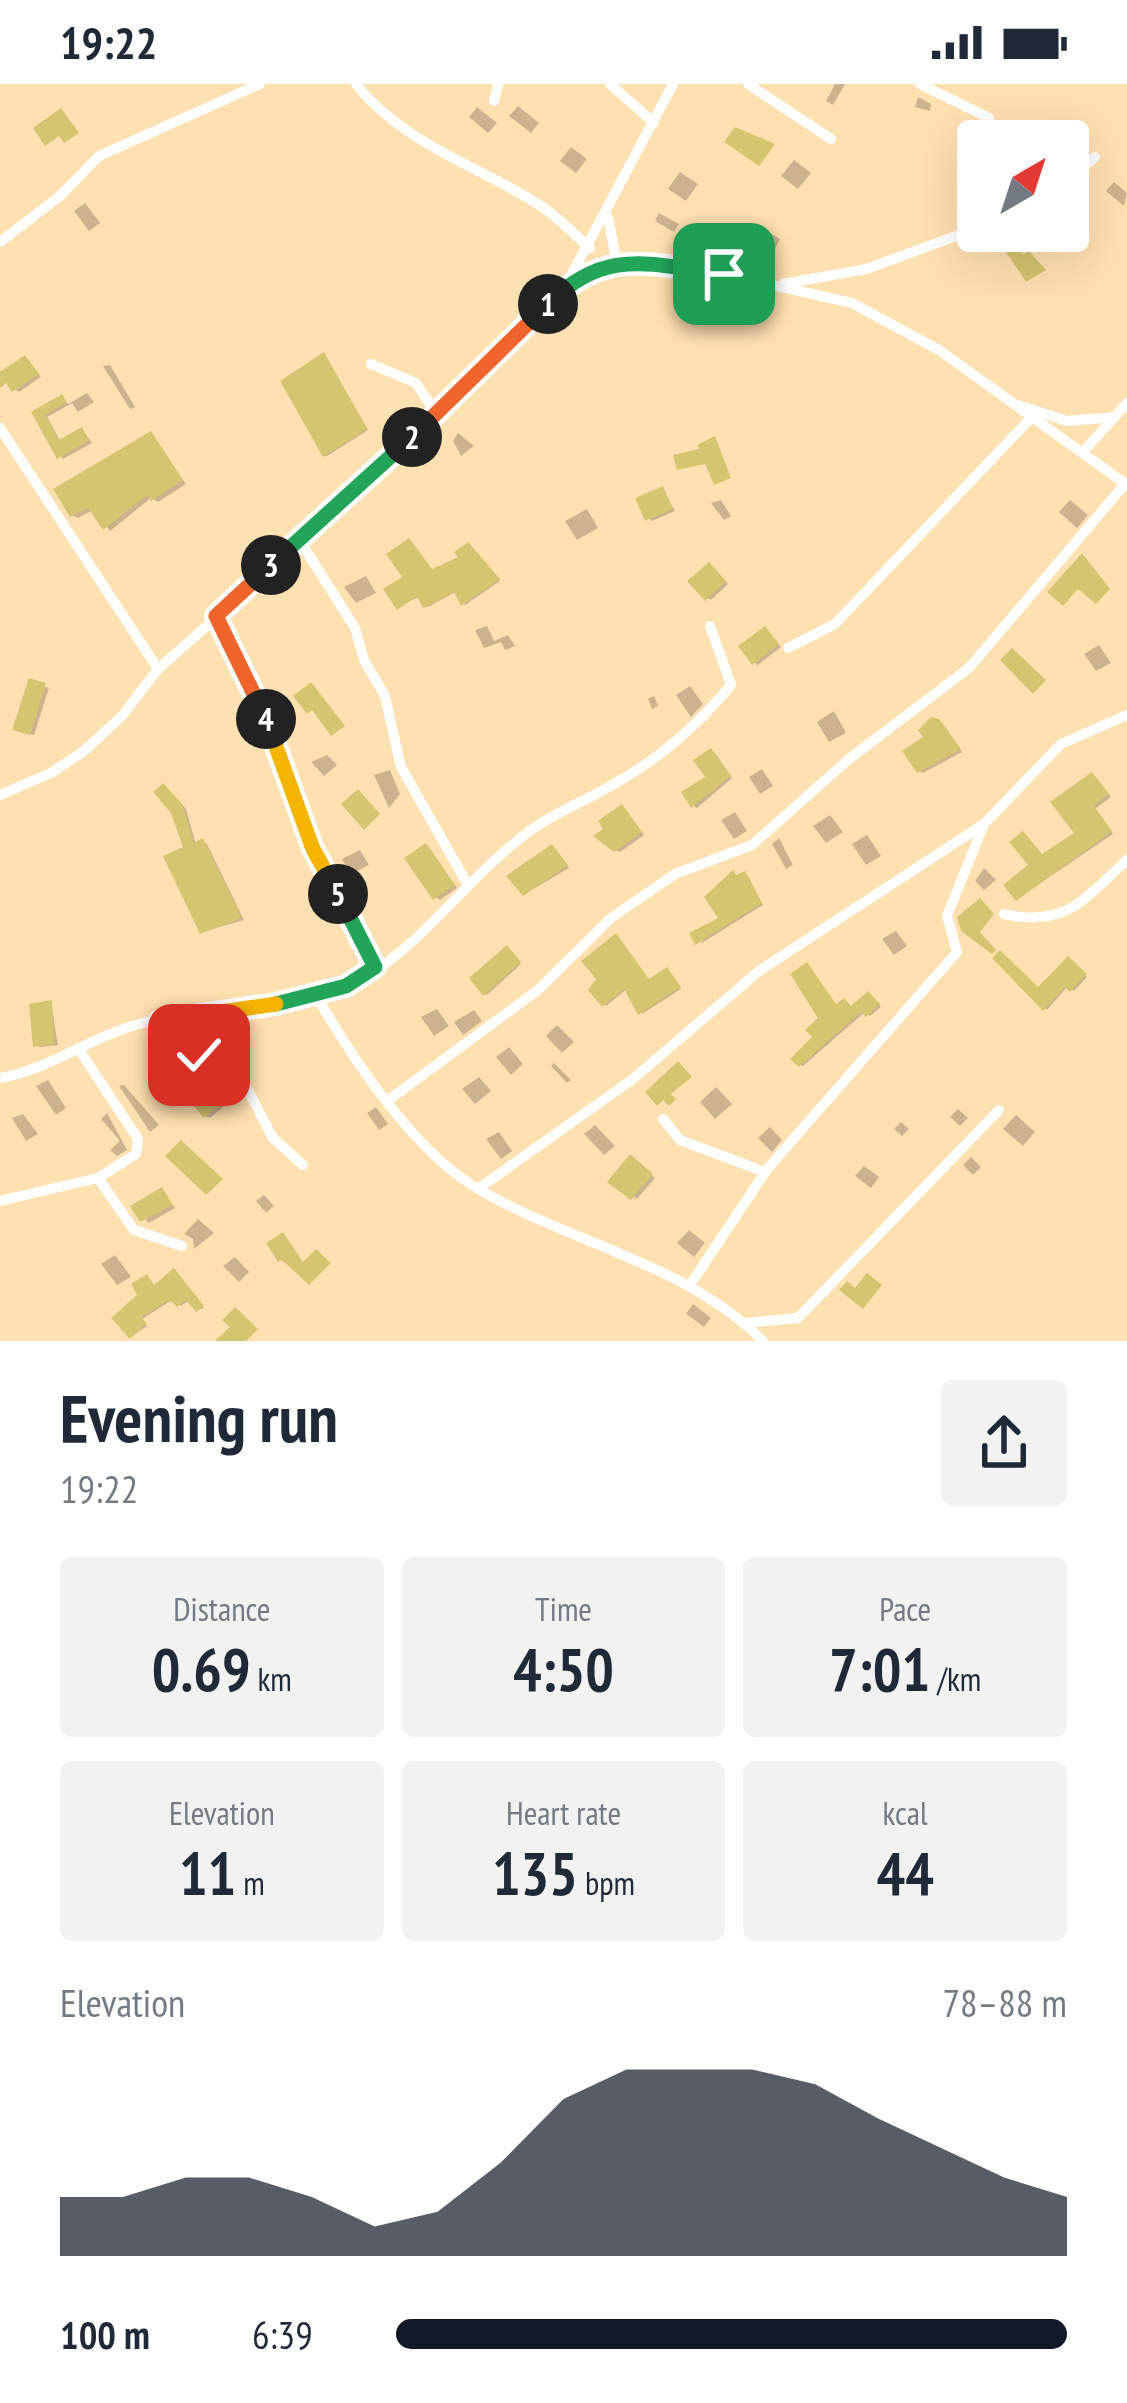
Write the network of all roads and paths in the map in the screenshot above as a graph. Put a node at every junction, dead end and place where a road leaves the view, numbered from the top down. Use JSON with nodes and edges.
{"nodes":[{"id":1,"x":260,"y":84,"type":"edge"},
{"id":2,"x":356,"y":84,"type":"edge"},
{"id":3,"x":498,"y":84,"type":"edge"},
{"id":4,"x":610,"y":84,"type":"edge"},
{"id":5,"x":674,"y":84,"type":"edge"},
{"id":6,"x":748,"y":84,"type":"edge"},
{"id":7,"x":920,"y":84,"type":"edge"},
{"id":8,"x":494,"y":101,"type":"dead end"},
{"id":9,"x":989,"y":118,"type":"dead end"},
{"id":10,"x":654,"y":123,"type":"junction"},
{"id":11,"x":831,"y":140,"type":"dead end"},
{"id":12,"x":1095,"y":157,"type":"dead end"},
{"id":13,"x":1089,"y":162,"type":"edge"},
{"id":14,"x":607,"y":214,"type":"junction"},
{"id":15,"x":957,"y":236,"type":"edge"},
{"id":16,"x":0,"y":242,"type":"edge"},
{"id":17,"x":590,"y":248,"type":"junction"},
{"id":18,"x":616,"y":260,"type":"junction"},
{"id":19,"x":780,"y":285,"type":"junction"},
{"id":20,"x":564,"y":287,"type":"junction"},
{"id":21,"x":371,"y":364,"type":"dead end"},
{"id":22,"x":1010,"y":403,"type":"junction"},
{"id":23,"x":1127,"y":403,"type":"edge"},
{"id":24,"x":436,"y":413,"type":"junction"},
{"id":25,"x":1115,"y":416,"type":"junction"},
{"id":26,"x":1030,"y":419,"type":"junction"},
{"id":27,"x":0,"y":428,"type":"edge"},
{"id":28,"x":1082,"y":453,"type":"junction"},
{"id":29,"x":1126,"y":484,"type":"edge"},
{"id":30,"x":300,"y":541,"type":"junction"},
{"id":31,"x":216,"y":616,"type":"junction"},
{"id":32,"x":710,"y":626,"type":"dead end"},
{"id":33,"x":788,"y":648,"type":"dead end"},
{"id":34,"x":158,"y":669,"type":"junction"},
{"id":35,"x":1127,"y":715,"type":"edge"},
{"id":36,"x":0,"y":795,"type":"edge"},
{"id":37,"x":984,"y":824,"type":"junction"},
{"id":38,"x":1127,"y":860,"type":"edge"},
{"id":39,"x":468,"y":885,"type":"junction"},
{"id":40,"x":1004,"y":914,"type":"dead end"},
{"id":41,"x":375,"y":967,"type":"junction"},
{"id":42,"x":316,"y":995,"type":"junction"},
{"id":43,"x":160,"y":1021,"type":"junction"},
{"id":44,"x":78,"y":1048,"type":"junction"},
{"id":45,"x":0,"y":1078,"type":"edge"},
{"id":46,"x":389,"y":1099,"type":"junction"},
{"id":47,"x":999,"y":1110,"type":"dead end"},
{"id":48,"x":663,"y":1119,"type":"dead end"},
{"id":49,"x":303,"y":1165,"type":"dead end"},
{"id":50,"x":766,"y":1172,"type":"junction"},
{"id":51,"x":98,"y":1178,"type":"junction"},
{"id":52,"x":478,"y":1189,"type":"junction"},
{"id":53,"x":0,"y":1202,"type":"edge"},
{"id":54,"x":182,"y":1246,"type":"dead end"},
{"id":55,"x":690,"y":1285,"type":"junction"},
{"id":56,"x":746,"y":1323,"type":"junction"},
{"id":57,"x":763,"y":1341,"type":"edge"}],
"edges":[{"from":1,"to":16,"type":"street"},
{"from":2,"to":17,"type":"street"},
{"from":3,"to":8,"type":"street"},
{"from":4,"to":10,"type":"street"},
{"from":5,"to":10,"type":"street"},
{"from":6,"to":11,"type":"street"},
{"from":7,"to":9,"type":"street"},
{"from":10,"to":14,"type":"street"},
{"from":12,"to":13,"type":"street"},
{"from":14,"to":17,"type":"street"},
{"from":14,"to":18,"type":"street"},
{"from":15,"to":19,"type":"street"},
{"from":17,"to":20,"type":"street"},
{"from":18,"to":19,"type":"street"},
{"from":18,"to":20,"type":"street"},
{"from":19,"to":22,"type":"street"},
{"from":20,"to":24,"type":"street"},
{"from":21,"to":24,"type":"street"},
{"from":22,"to":25,"type":"street"},
{"from":22,"to":26,"type":"street"},
{"from":23,"to":25,"type":"street"},
{"from":24,"to":30,"type":"street"},
{"from":25,"to":28,"type":"street"},
{"from":26,"to":28,"type":"street"},
{"from":26,"to":33,"type":"street"},
{"from":27,"to":34,"type":"street"},
{"from":28,"to":29,"type":"street"},
{"from":29,"to":46,"type":"street"},
{"from":30,"to":31,"type":"street"},
{"from":30,"to":39,"type":"street"},
{"from":31,"to":34,"type":"street"},
{"from":31,"to":41,"type":"street"},
{"from":32,"to":39,"type":"street"},
{"from":34,"to":36,"type":"street"},
{"from":35,"to":37,"type":"street"},
{"from":37,"to":50,"type":"street"},
{"from":37,"to":52,"type":"street"},
{"from":38,"to":40,"type":"street"},
{"from":39,"to":41,"type":"street"},
{"from":41,"to":42,"type":"street"},
{"from":42,"to":43,"type":"street"},
{"from":42,"to":46,"type":"street"},
{"from":43,"to":44,"type":"street"},
{"from":43,"to":49,"type":"street"},
{"from":44,"to":45,"type":"street"},
{"from":44,"to":51,"type":"street"},
{"from":46,"to":52,"type":"street"},
{"from":47,"to":56,"type":"street"},
{"from":48,"to":50,"type":"street"},
{"from":50,"to":55,"type":"street"},
{"from":51,"to":53,"type":"street"},
{"from":51,"to":54,"type":"street"},
{"from":52,"to":55,"type":"street"},
{"from":55,"to":56,"type":"street"},
{"from":56,"to":57,"type":"street"}]}
